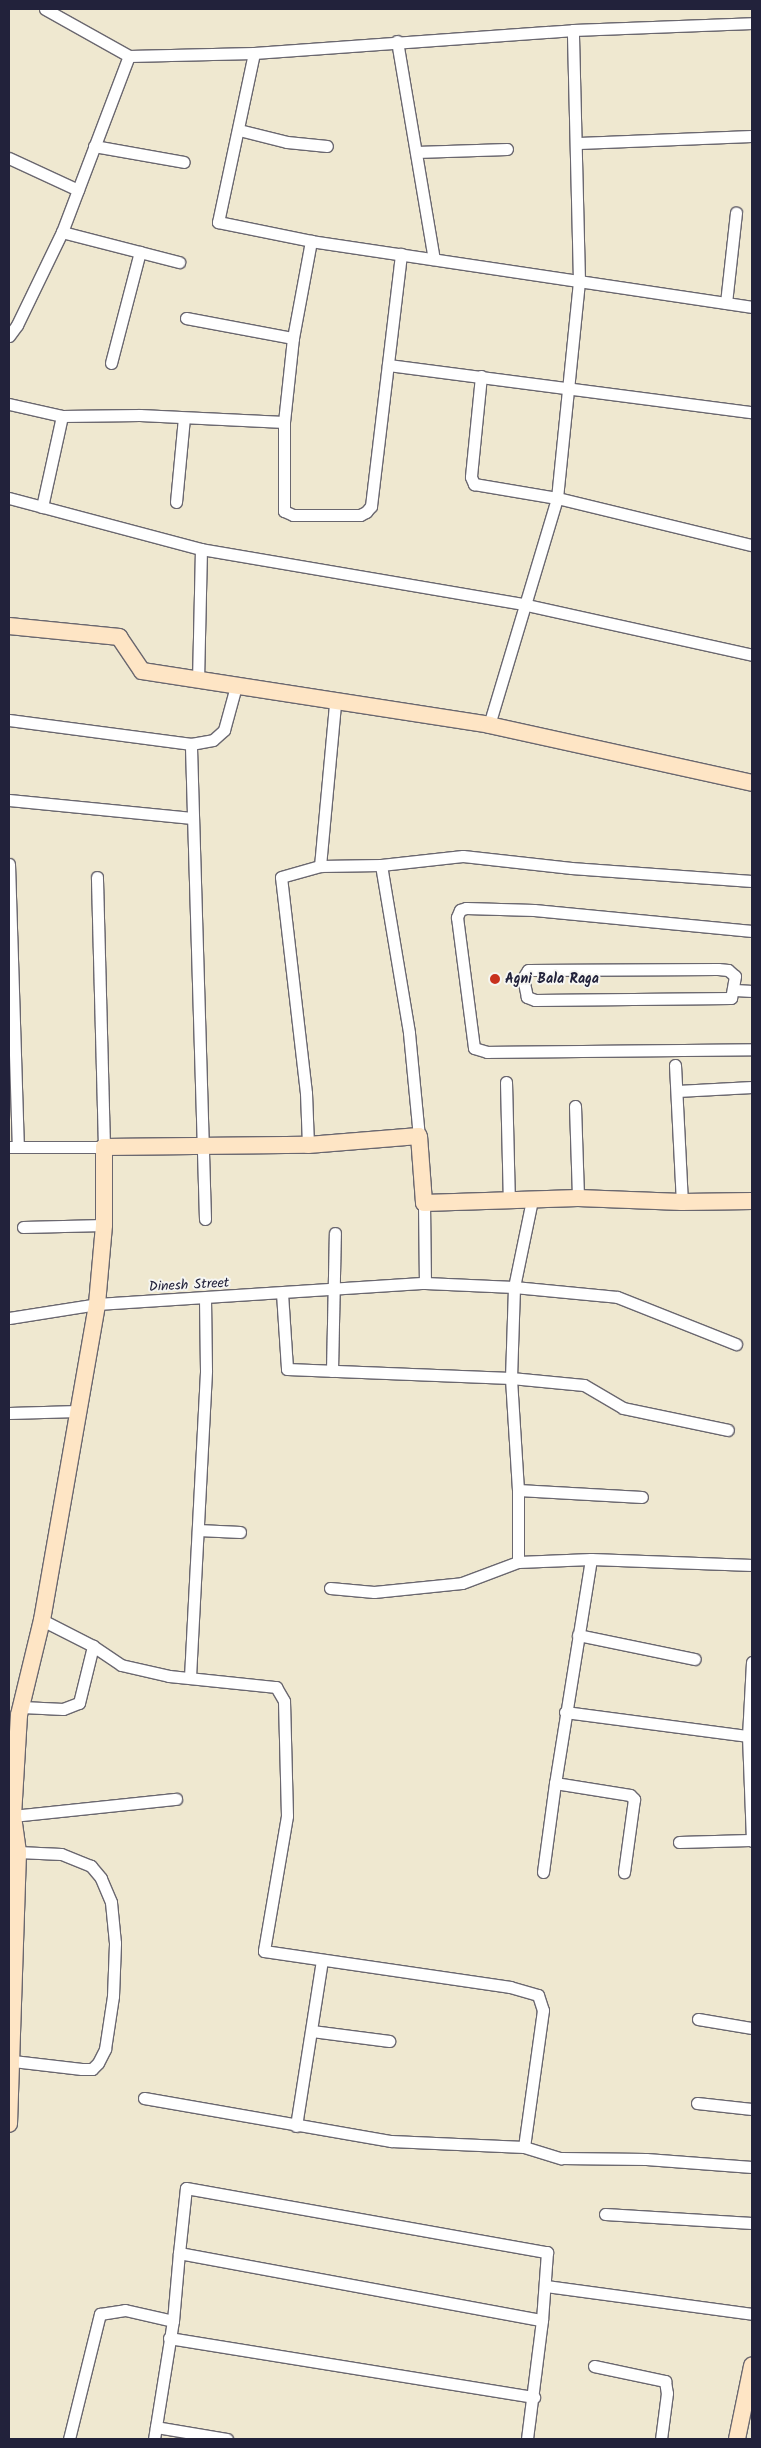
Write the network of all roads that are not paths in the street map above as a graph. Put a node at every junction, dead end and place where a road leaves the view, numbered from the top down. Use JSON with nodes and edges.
{"nodes":[{"id":1,"x":45,"y":9,"type":"edge"},
{"id":2,"x":752,"y":22,"type":"edge"},
{"id":3,"x":573,"y":30,"type":"junction"},
{"id":4,"x":398,"y":41,"type":"junction"},
{"id":5,"x":254,"y":53,"type":"junction"},
{"id":6,"x":129,"y":56,"type":"junction"},
{"id":7,"x":239,"y":130,"type":"junction"},
{"id":8,"x":752,"y":136,"type":"edge"},
{"id":9,"x":578,"y":143,"type":"junction"},
{"id":10,"x":94,"y":146,"type":"junction"},
{"id":11,"x":327,"y":146,"type":"dead end"},
{"id":12,"x":507,"y":149,"type":"dead end"},
{"id":13,"x":416,"y":152,"type":"junction"},
{"id":14,"x":9,"y":158,"type":"edge"},
{"id":15,"x":184,"y":162,"type":"dead end"},
{"id":16,"x":78,"y":190,"type":"junction"},
{"id":17,"x":736,"y":213,"type":"dead end"},
{"id":18,"x":62,"y":232,"type":"junction"},
{"id":19,"x":311,"y":240,"type":"junction"},
{"id":20,"x":140,"y":252,"type":"junction"},
{"id":21,"x":401,"y":254,"type":"junction"},
{"id":22,"x":434,"y":259,"type":"junction"},
{"id":23,"x":179,"y":262,"type":"dead end"},
{"id":24,"x":579,"y":281,"type":"junction"},
{"id":25,"x":726,"y":303,"type":"junction"},
{"id":26,"x":752,"y":307,"type":"edge"},
{"id":27,"x":186,"y":318,"type":"dead end"},
{"id":28,"x":13,"y":323,"type":"edge"},
{"id":29,"x":9,"y":336,"type":"edge"},
{"id":30,"x":293,"y":338,"type":"junction"},
{"id":31,"x":111,"y":363,"type":"dead end"},
{"id":32,"x":388,"y":365,"type":"junction"},
{"id":33,"x":481,"y":376,"type":"junction"},
{"id":34,"x":570,"y":387,"type":"junction"},
{"id":35,"x":9,"y":404,"type":"edge"},
{"id":36,"x":752,"y":412,"type":"edge"},
{"id":37,"x":62,"y":416,"type":"junction"},
{"id":38,"x":184,"y":418,"type":"junction"},
{"id":39,"x":284,"y":422,"type":"junction"},
{"id":40,"x":9,"y":498,"type":"edge"},
{"id":41,"x":557,"y":498,"type":"junction"},
{"id":42,"x":176,"y":502,"type":"dead end"},
{"id":43,"x":42,"y":507,"type":"junction"},
{"id":44,"x":752,"y":545,"type":"edge"},
{"id":45,"x":201,"y":549,"type":"junction"},
{"id":46,"x":527,"y":605,"type":"junction"},
{"id":47,"x":9,"y":626,"type":"edge"},
{"id":48,"x":752,"y":655,"type":"edge"},
{"id":49,"x":198,"y":681,"type":"junction"},
{"id":50,"x":236,"y":686,"type":"junction"},
{"id":51,"x":335,"y":704,"type":"junction"},
{"id":52,"x":9,"y":720,"type":"edge"},
{"id":53,"x":489,"y":725,"type":"junction"},
{"id":54,"x":191,"y":744,"type":"junction"},
{"id":55,"x":752,"y":782,"type":"edge"},
{"id":56,"x":9,"y":800,"type":"edge"},
{"id":57,"x":192,"y":818,"type":"junction"},
{"id":58,"x":9,"y":864,"type":"edge"},
{"id":59,"x":381,"y":865,"type":"junction"},
{"id":60,"x":320,"y":866,"type":"junction"},
{"id":61,"x":97,"y":877,"type":"dead end"},
{"id":62,"x":752,"y":881,"type":"edge"},
{"id":63,"x":752,"y":931,"type":"edge"},
{"id":64,"x":735,"y":990,"type":"junction"},
{"id":65,"x":752,"y":990,"type":"edge"},
{"id":66,"x":752,"y":1049,"type":"edge"},
{"id":67,"x":676,"y":1065,"type":"dead end"},
{"id":68,"x":506,"y":1082,"type":"dead end"},
{"id":69,"x":752,"y":1087,"type":"edge"},
{"id":70,"x":677,"y":1091,"type":"junction"},
{"id":71,"x":575,"y":1106,"type":"dead end"},
{"id":72,"x":419,"y":1136,"type":"junction"},
{"id":73,"x":308,"y":1145,"type":"junction"},
{"id":74,"x":13,"y":1147,"type":"edge"},
{"id":75,"x":104,"y":1147,"type":"junction"},
{"id":76,"x":203,"y":1147,"type":"junction"},
{"id":77,"x":578,"y":1198,"type":"junction"},
{"id":78,"x":532,"y":1200,"type":"junction"},
{"id":79,"x":509,"y":1201,"type":"junction"},
{"id":80,"x":752,"y":1201,"type":"edge"},
{"id":81,"x":682,"y":1202,"type":"junction"},
{"id":82,"x":424,"y":1203,"type":"junction"},
{"id":83,"x":205,"y":1219,"type":"dead end"},
{"id":84,"x":104,"y":1225,"type":"junction"},
{"id":85,"x":23,"y":1227,"type":"dead end"},
{"id":86,"x":335,"y":1233,"type":"dead end"},
{"id":87,"x":425,"y":1283,"type":"junction"},
{"id":88,"x":514,"y":1287,"type":"junction"},
{"id":89,"x":335,"y":1289,"type":"junction"},
{"id":90,"x":282,"y":1293,"type":"junction"},
{"id":91,"x":205,"y":1300,"type":"junction"},
{"id":92,"x":97,"y":1304,"type":"junction"},
{"id":93,"x":9,"y":1318,"type":"edge"},
{"id":94,"x":736,"y":1344,"type":"dead end"},
{"id":95,"x":332,"y":1371,"type":"junction"},
{"id":96,"x":511,"y":1378,"type":"junction"},
{"id":97,"x":78,"y":1411,"type":"junction"},
{"id":98,"x":9,"y":1413,"type":"edge"},
{"id":99,"x":728,"y":1430,"type":"dead end"},
{"id":100,"x":518,"y":1490,"type":"junction"},
{"id":101,"x":642,"y":1497,"type":"dead end"},
{"id":102,"x":198,"y":1530,"type":"junction"},
{"id":103,"x":240,"y":1532,"type":"dead end"},
{"id":104,"x":590,"y":1559,"type":"junction"},
{"id":105,"x":518,"y":1562,"type":"junction"},
{"id":106,"x":752,"y":1565,"type":"edge"},
{"id":107,"x":330,"y":1588,"type":"dead end"},
{"id":108,"x":42,"y":1620,"type":"junction"},
{"id":109,"x":578,"y":1635,"type":"junction"},
{"id":110,"x":93,"y":1646,"type":"junction"},
{"id":111,"x":695,"y":1659,"type":"dead end"},
{"id":112,"x":752,"y":1662,"type":"edge"},
{"id":113,"x":190,"y":1677,"type":"junction"},
{"id":114,"x":17,"y":1712,"type":"edge"},
{"id":115,"x":566,"y":1712,"type":"junction"},
{"id":116,"x":748,"y":1736,"type":"junction"},
{"id":117,"x":555,"y":1783,"type":"junction"},
{"id":118,"x":176,"y":1799,"type":"dead end"},
{"id":119,"x":13,"y":1816,"type":"junction"},
{"id":120,"x":751,"y":1840,"type":"edge"},
{"id":121,"x":679,"y":1842,"type":"dead end"},
{"id":122,"x":18,"y":1852,"type":"junction"},
{"id":123,"x":543,"y":1872,"type":"dead end"},
{"id":124,"x":624,"y":1872,"type":"dead end"},
{"id":125,"x":322,"y":1960,"type":"junction"},
{"id":126,"x":698,"y":2020,"type":"dead end"},
{"id":127,"x":752,"y":2028,"type":"edge"},
{"id":128,"x":312,"y":2031,"type":"junction"},
{"id":129,"x":389,"y":2041,"type":"dead end"},
{"id":130,"x":13,"y":2061,"type":"junction"},
{"id":131,"x":144,"y":2098,"type":"dead end"},
{"id":132,"x":697,"y":2103,"type":"dead end"},
{"id":133,"x":752,"y":2109,"type":"edge"},
{"id":134,"x":9,"y":2124,"type":"edge"},
{"id":135,"x":296,"y":2126,"type":"junction"},
{"id":136,"x":524,"y":2147,"type":"junction"},
{"id":137,"x":752,"y":2167,"type":"edge"},
{"id":138,"x":605,"y":2214,"type":"dead end"},
{"id":139,"x":752,"y":2223,"type":"edge"},
{"id":140,"x":179,"y":2253,"type":"junction"},
{"id":141,"x":546,"y":2286,"type":"junction"},
{"id":142,"x":752,"y":2314,"type":"edge"},
{"id":143,"x":542,"y":2320,"type":"junction"},
{"id":144,"x":172,"y":2321,"type":"junction"},
{"id":145,"x":169,"y":2338,"type":"junction"},
{"id":146,"x":594,"y":2366,"type":"dead end"},
{"id":147,"x":752,"y":2366,"type":"edge"},
{"id":148,"x":534,"y":2397,"type":"junction"},
{"id":149,"x":155,"y":2433,"type":"edge"},
{"id":150,"x":69,"y":2439,"type":"edge"},
{"id":151,"x":227,"y":2439,"type":"edge"},
{"id":152,"x":527,"y":2439,"type":"edge"},
{"id":153,"x":661,"y":2439,"type":"edge"},
{"id":154,"x":737,"y":2439,"type":"edge"}],
"edges":[{"from":1,"to":6,"type":"street"},
{"from":2,"to":3,"type":"street"},
{"from":3,"to":4,"type":"street"},
{"from":3,"to":9,"type":"street"},
{"from":4,"to":5,"type":"street"},
{"from":4,"to":13,"type":"street"},
{"from":5,"to":6,"type":"street"},
{"from":5,"to":7,"type":"street"},
{"from":6,"to":10,"type":"street"},
{"from":7,"to":11,"type":"street"},
{"from":7,"to":19,"type":"street"},
{"from":8,"to":9,"type":"street"},
{"from":9,"to":24,"type":"street"},
{"from":10,"to":15,"type":"street"},
{"from":10,"to":16,"type":"street"},
{"from":12,"to":13,"type":"street"},
{"from":13,"to":22,"type":"street"},
{"from":14,"to":16,"type":"street"},
{"from":16,"to":18,"type":"street"},
{"from":17,"to":25,"type":"street"},
{"from":18,"to":20,"type":"street"},
{"from":18,"to":28,"type":"street"},
{"from":19,"to":21,"type":"street"},
{"from":19,"to":30,"type":"street"},
{"from":20,"to":23,"type":"street"},
{"from":20,"to":31,"type":"street"},
{"from":21,"to":22,"type":"street"},
{"from":21,"to":32,"type":"street"},
{"from":22,"to":24,"type":"street"},
{"from":24,"to":25,"type":"street"},
{"from":24,"to":34,"type":"street"},
{"from":25,"to":26,"type":"street"},
{"from":27,"to":30,"type":"street"},
{"from":28,"to":29,"type":"street"},
{"from":30,"to":39,"type":"street"},
{"from":32,"to":33,"type":"street"},
{"from":32,"to":39,"type":"street"},
{"from":33,"to":34,"type":"street"},
{"from":33,"to":41,"type":"street"},
{"from":34,"to":36,"type":"street"},
{"from":34,"to":41,"type":"street"},
{"from":35,"to":37,"type":"street"},
{"from":37,"to":38,"type":"street"},
{"from":37,"to":43,"type":"street"},
{"from":38,"to":39,"type":"street"},
{"from":38,"to":42,"type":"street"},
{"from":40,"to":43,"type":"street"},
{"from":41,"to":44,"type":"street"},
{"from":41,"to":46,"type":"street"},
{"from":43,"to":45,"type":"street"},
{"from":45,"to":46,"type":"street"},
{"from":45,"to":49,"type":"street"},
{"from":46,"to":48,"type":"street"},
{"from":46,"to":53,"type":"street"},
{"from":47,"to":49,"type":"street"},
{"from":49,"to":50,"type":"street"},
{"from":50,"to":51,"type":"street"},
{"from":50,"to":54,"type":"street"},
{"from":51,"to":53,"type":"street"},
{"from":51,"to":60,"type":"street"},
{"from":52,"to":54,"type":"street"},
{"from":53,"to":55,"type":"street"},
{"from":54,"to":57,"type":"street"},
{"from":56,"to":57,"type":"street"},
{"from":57,"to":76,"type":"street"},
{"from":58,"to":74,"type":"street"},
{"from":59,"to":60,"type":"street"},
{"from":59,"to":62,"type":"street"},
{"from":59,"to":72,"type":"street"},
{"from":60,"to":73,"type":"street"},
{"from":61,"to":75,"type":"street"},
{"from":63,"to":66,"type":"street"},
{"from":64,"to":64,"type":"street"},
{"from":64,"to":65,"type":"street"},
{"from":67,"to":70,"type":"street"},
{"from":68,"to":79,"type":"street"},
{"from":69,"to":70,"type":"street"},
{"from":70,"to":81,"type":"street"},
{"from":71,"to":77,"type":"street"},
{"from":72,"to":73,"type":"street"},
{"from":72,"to":82,"type":"street"},
{"from":73,"to":76,"type":"street"},
{"from":74,"to":75,"type":"street"},
{"from":75,"to":76,"type":"street"},
{"from":75,"to":84,"type":"street"},
{"from":76,"to":83,"type":"street"},
{"from":77,"to":78,"type":"street"},
{"from":77,"to":81,"type":"street"},
{"from":78,"to":79,"type":"street"},
{"from":78,"to":88,"type":"street"},
{"from":79,"to":82,"type":"street"},
{"from":80,"to":81,"type":"street"},
{"from":82,"to":87,"type":"street"},
{"from":84,"to":85,"type":"street"},
{"from":84,"to":92,"type":"street"},
{"from":86,"to":89,"type":"street"},
{"from":87,"to":88,"type":"street","name":"Dinesh Street"},
{"from":87,"to":89,"type":"street","name":"Dinesh Street"},
{"from":88,"to":94,"type":"street","name":"Dinesh Street"},
{"from":88,"to":96,"type":"street"},
{"from":89,"to":90,"type":"street","name":"Dinesh Street"},
{"from":89,"to":95,"type":"street"},
{"from":90,"to":91,"type":"street","name":"Dinesh Street"},
{"from":90,"to":95,"type":"street"},
{"from":91,"to":92,"type":"street","name":"Dinesh Street"},
{"from":91,"to":102,"type":"street"},
{"from":92,"to":93,"type":"street","name":"Dinesh Street"},
{"from":92,"to":97,"type":"street"},
{"from":95,"to":96,"type":"street"},
{"from":96,"to":99,"type":"street"},
{"from":96,"to":100,"type":"street"},
{"from":97,"to":98,"type":"street"},
{"from":97,"to":108,"type":"street"},
{"from":100,"to":101,"type":"street"},
{"from":100,"to":105,"type":"street"},
{"from":102,"to":103,"type":"street"},
{"from":102,"to":113,"type":"street"},
{"from":104,"to":105,"type":"street"},
{"from":104,"to":106,"type":"street"},
{"from":104,"to":109,"type":"street"},
{"from":105,"to":107,"type":"street"},
{"from":108,"to":110,"type":"street"},
{"from":108,"to":114,"type":"street"},
{"from":109,"to":111,"type":"street"},
{"from":109,"to":115,"type":"street"},
{"from":110,"to":113,"type":"street"},
{"from":110,"to":114,"type":"street"},
{"from":112,"to":116,"type":"street"},
{"from":113,"to":125,"type":"street"},
{"from":114,"to":119,"type":"street"},
{"from":115,"to":116,"type":"street"},
{"from":115,"to":117,"type":"street"},
{"from":116,"to":120,"type":"street"},
{"from":117,"to":123,"type":"street"},
{"from":117,"to":124,"type":"street"},
{"from":118,"to":119,"type":"street"},
{"from":119,"to":122,"type":"street"},
{"from":120,"to":121,"type":"street"},
{"from":122,"to":130,"type":"street"},
{"from":122,"to":130,"type":"street"},
{"from":125,"to":128,"type":"street"},
{"from":125,"to":136,"type":"street"},
{"from":126,"to":127,"type":"street"},
{"from":128,"to":129,"type":"street"},
{"from":128,"to":135,"type":"street"},
{"from":130,"to":134,"type":"street"},
{"from":131,"to":135,"type":"street"},
{"from":132,"to":133,"type":"street"},
{"from":135,"to":136,"type":"street"},
{"from":136,"to":137,"type":"street"},
{"from":138,"to":139,"type":"street"},
{"from":140,"to":141,"type":"street"},
{"from":140,"to":143,"type":"street"},
{"from":140,"to":144,"type":"street"},
{"from":141,"to":142,"type":"street"},
{"from":141,"to":143,"type":"street"},
{"from":143,"to":148,"type":"street"},
{"from":144,"to":145,"type":"street"},
{"from":144,"to":150,"type":"street"},
{"from":145,"to":148,"type":"street"},
{"from":145,"to":149,"type":"street"},
{"from":146,"to":153,"type":"street"},
{"from":147,"to":154,"type":"street"},
{"from":148,"to":152,"type":"street"},
{"from":149,"to":151,"type":"street"}]}
